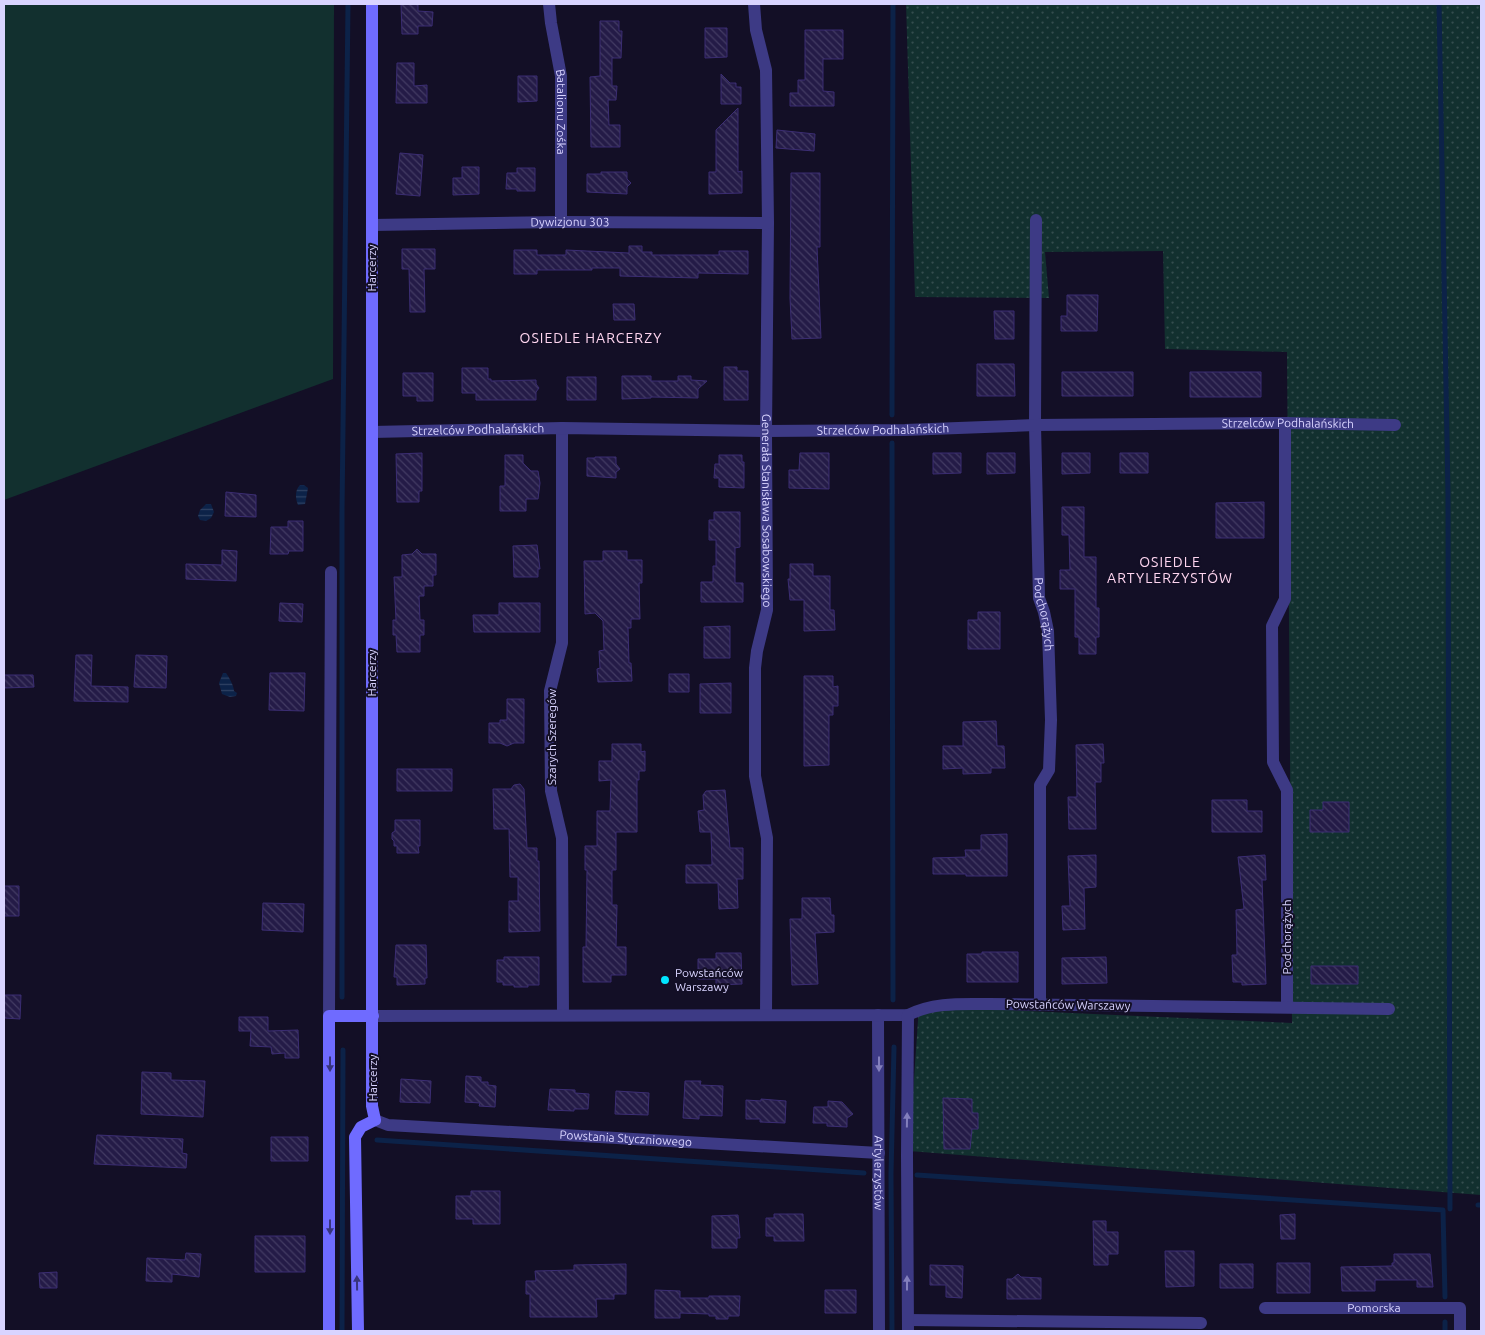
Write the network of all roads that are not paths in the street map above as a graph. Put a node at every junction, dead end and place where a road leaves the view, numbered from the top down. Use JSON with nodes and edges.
{"nodes":[{"id":1,"x":372,"y":4,"type":"edge"},
{"id":2,"x":550,"y":4,"type":"edge"},
{"id":3,"x":754,"y":4,"type":"edge"},
{"id":4,"x":1036,"y":220,"type":"dead end"},
{"id":5,"x":561,"y":222,"type":"junction"},
{"id":6,"x":768,"y":223,"type":"junction"},
{"id":7,"x":372,"y":225,"type":"junction"},
{"id":8,"x":1285,"y":422,"type":"junction"},
{"id":9,"x":1035,"y":425,"type":"junction"},
{"id":10,"x":1395,"y":425,"type":"dead end"},
{"id":11,"x":562,"y":428,"type":"junction"},
{"id":12,"x":766,"y":431,"type":"junction"},
{"id":13,"x":372,"y":432,"type":"junction"},
{"id":14,"x":331,"y":572,"type":"dead end"},
{"id":15,"x":1040,"y":1005,"type":"junction"},
{"id":16,"x":1287,"y":1007,"type":"junction"},
{"id":17,"x":1389,"y":1009,"type":"dead end"},
{"id":18,"x":563,"y":1015,"type":"junction"},
{"id":19,"x":766,"y":1015,"type":"junction"},
{"id":20,"x":878,"y":1015,"type":"junction"},
{"id":21,"x":908,"y":1015,"type":"junction"},
{"id":22,"x":329,"y":1016,"type":"junction"},
{"id":23,"x":373,"y":1016,"type":"junction"},
{"id":24,"x":375,"y":1120,"type":"junction"},
{"id":25,"x":879,"y":1153,"type":"junction"},
{"id":26,"x":1265,"y":1308,"type":"dead end"},
{"id":27,"x":1201,"y":1323,"type":"dead end"},
{"id":28,"x":908,"y":1326,"type":"edge"},
{"id":29,"x":329,"y":1331,"type":"edge"},
{"id":30,"x":358,"y":1331,"type":"edge"},
{"id":31,"x":879,"y":1331,"type":"edge"},
{"id":32,"x":1460,"y":1331,"type":"edge"}],
"edges":[{"from":1,"to":7,"type":"street","name":"Harcerzy"},
{"from":2,"to":5,"type":"street","name":"Batalionu Zośka"},
{"from":3,"to":6,"type":"street","name":"Generała Stanisława Sosabowskiego"},
{"from":4,"to":9,"type":"street","name":"Podchorążych"},
{"from":5,"to":6,"type":"street","name":"Dywizjonu 303"},
{"from":5,"to":7,"type":"street","name":"Dywizjonu 303"},
{"from":6,"to":12,"type":"street","name":"Generała Stanisława Sosabowskiego"},
{"from":7,"to":13,"type":"street","name":"Harcerzy"},
{"from":8,"to":9,"type":"street","name":"Strzelców Podhalańskich"},
{"from":8,"to":10,"type":"street","name":"Strzelców Podhalańskich"},
{"from":8,"to":16,"type":"street","name":"Podchorążych"},
{"from":9,"to":12,"type":"street","name":"Strzelców Podhalańskich"},
{"from":9,"to":15,"type":"street","name":"Podchorążych"},
{"from":11,"to":12,"type":"street","name":"Strzelców Podhalańskich"},
{"from":11,"to":13,"type":"street","name":"Strzelców Podhalańskich"},
{"from":11,"to":18,"type":"street","name":"Szarych Szeregów"},
{"from":12,"to":19,"type":"street","name":"Generała Stanisława Sosabowskiego"},
{"from":13,"to":23,"type":"street","name":"Harcerzy"},
{"from":14,"to":22,"type":"street"},
{"from":15,"to":16,"type":"street","name":"Powstańców Warszawy"},
{"from":15,"to":21,"type":"street","name":"Powstańców Warszawy"},
{"from":16,"to":17,"type":"street","name":"Powstańców Warszawy"},
{"from":18,"to":19,"type":"street","name":"Powstańców Warszawy"},
{"from":18,"to":23,"type":"street","name":"Powstańców Warszawy"},
{"from":19,"to":20,"type":"street","name":"Powstańców Warszawy"},
{"from":20,"to":21,"type":"street","name":"Powstańców Warszawy"},
{"from":20,"to":25,"type":"street","name":"Artylerzystów","one_way":true},
{"from":28,"to":21,"type":"street","one_way":true},
{"from":22,"to":23,"type":"street","name":"Powstańców Warszawy"},
{"from":22,"to":29,"type":"street","one_way":true},
{"from":23,"to":24,"type":"street","name":"Harcerzy"},
{"from":24,"to":25,"type":"street","name":"Powstania Styczniowego"},
{"from":30,"to":24,"type":"street","name":"Harcerzy","one_way":true},
{"from":25,"to":31,"type":"street","name":"Artylerzystów"},
{"from":26,"to":32,"type":"street","name":"Pomorska"},
{"from":27,"to":28,"type":"street"}]}
